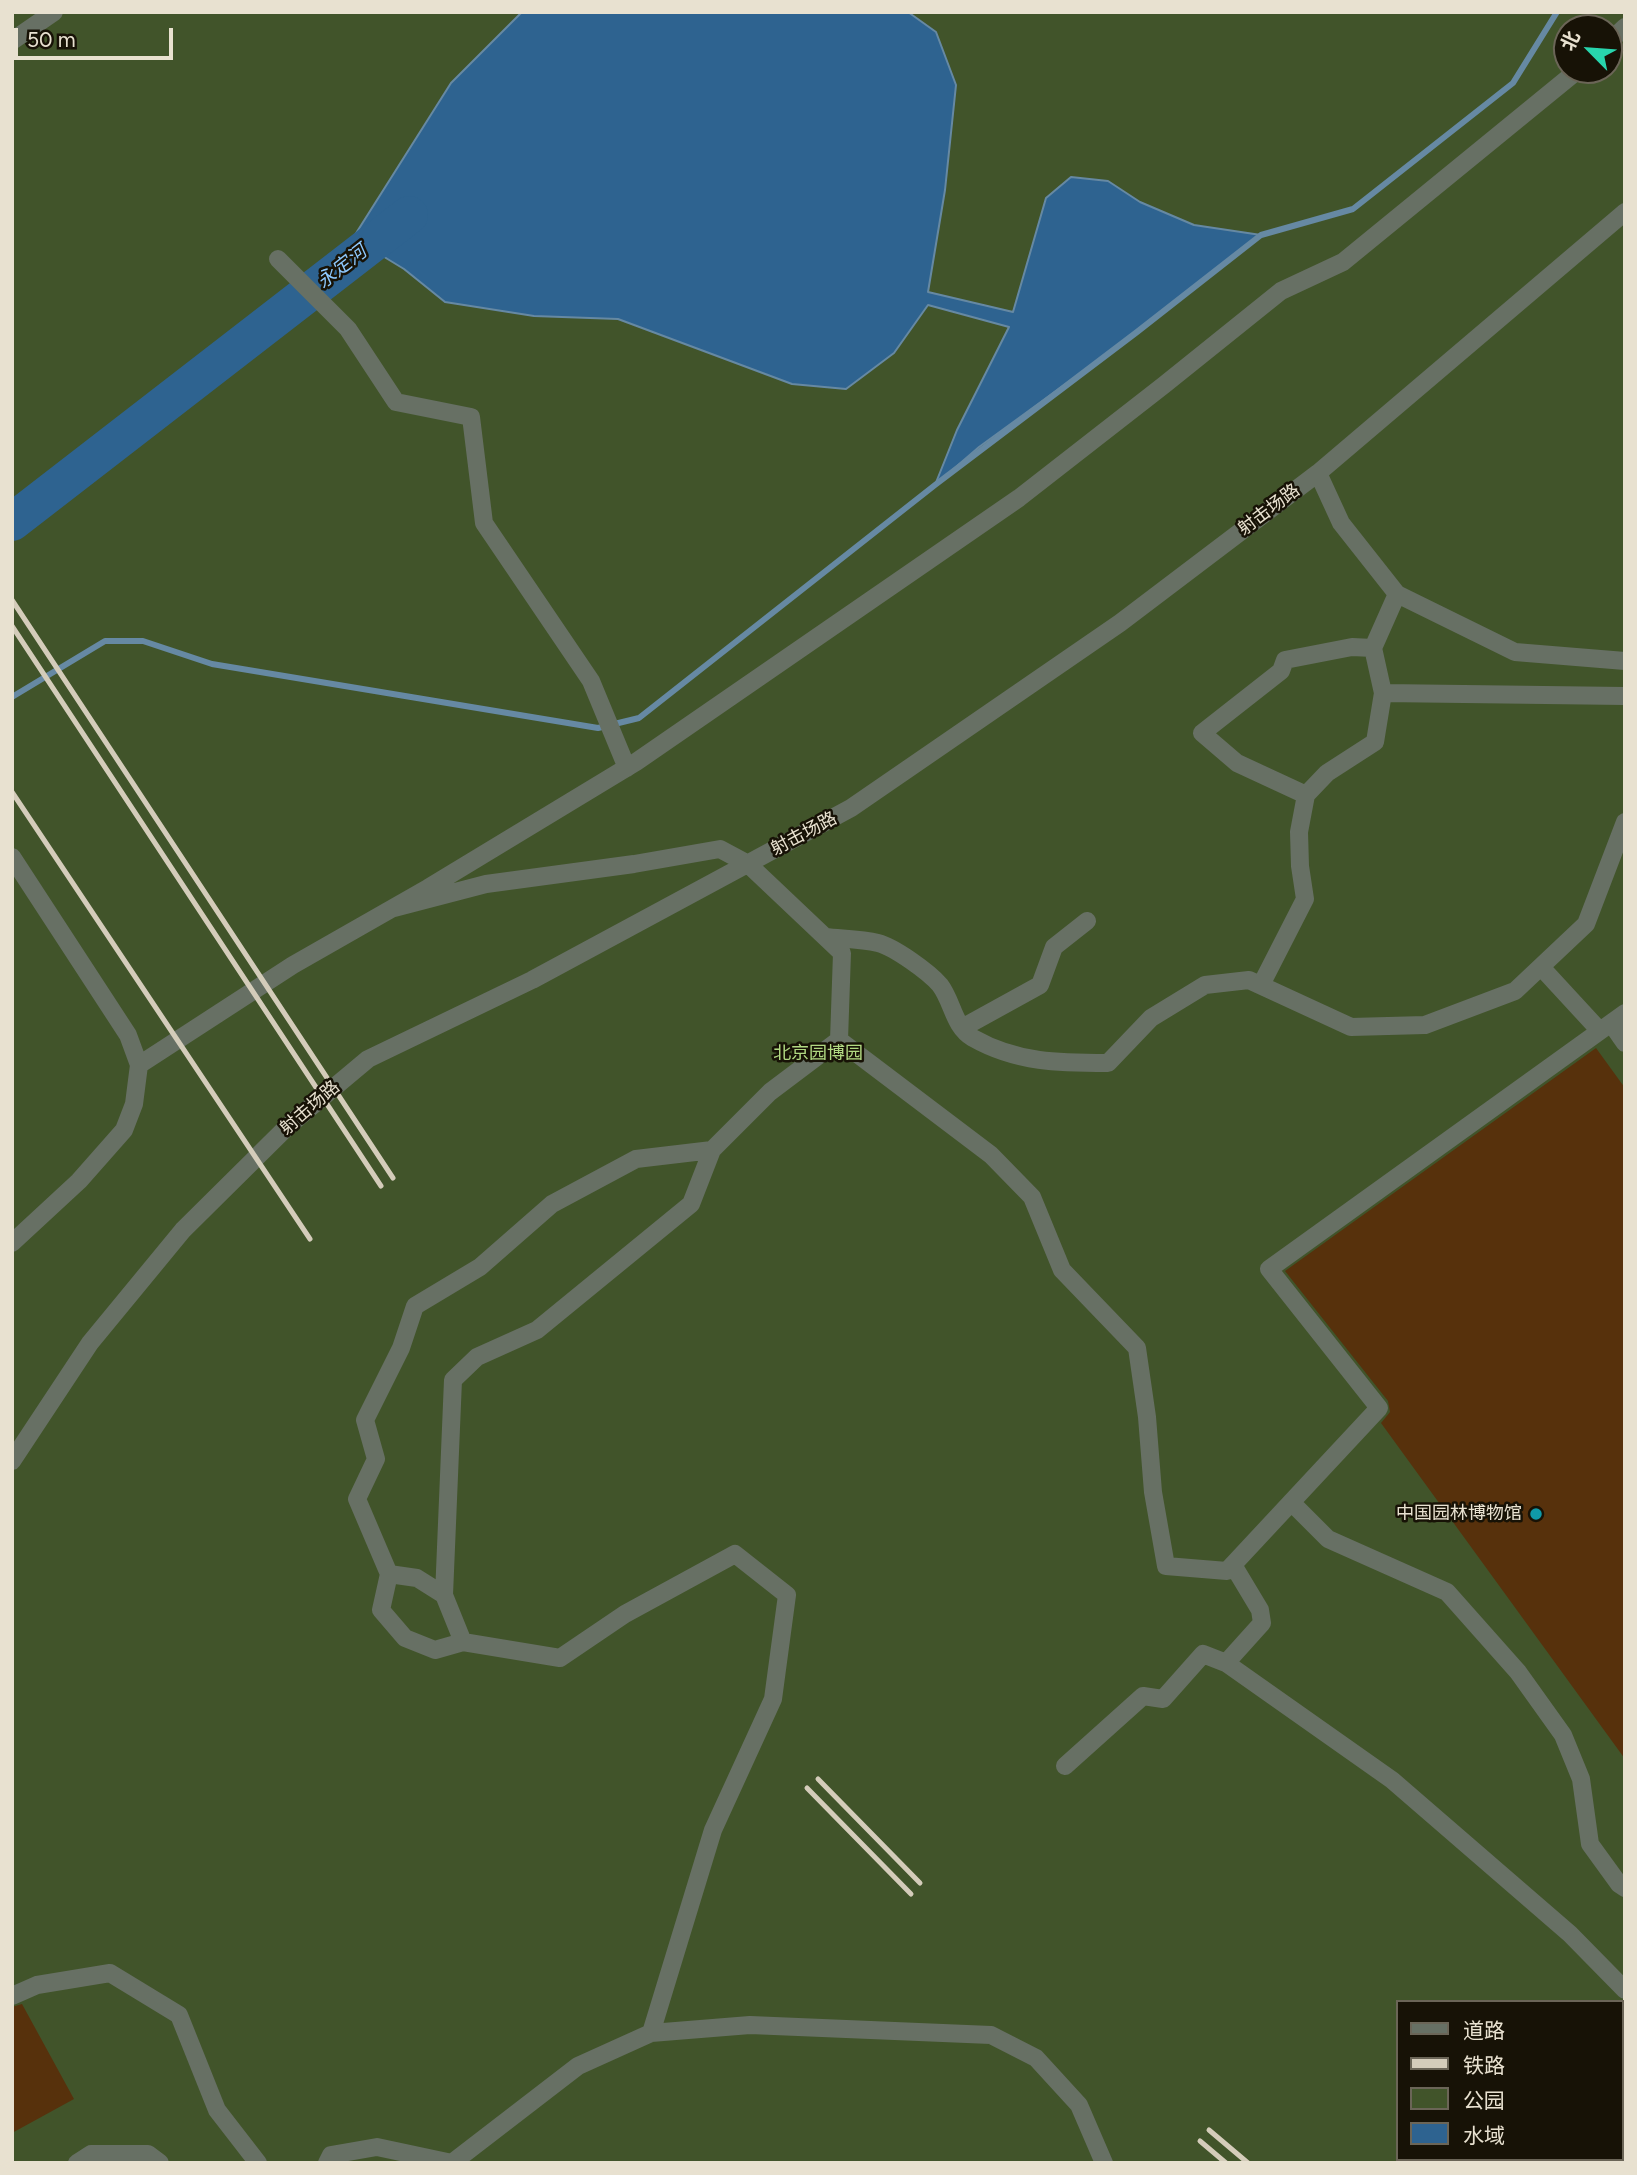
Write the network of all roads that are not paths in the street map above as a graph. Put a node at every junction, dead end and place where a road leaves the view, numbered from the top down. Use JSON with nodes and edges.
{"nodes":[{"id":1,"x":54,"y":12,"type":"edge"},
{"id":2,"x":12,"y":41,"type":"edge"},
{"id":3,"x":1561,"y":84,"type":"edge"},
{"id":4,"x":1625,"y":212,"type":"edge"},
{"id":5,"x":278,"y":259,"type":"dead end"},
{"id":6,"x":1318,"y":473,"type":"junction"},
{"id":7,"x":1397,"y":594,"type":"junction"},
{"id":8,"x":1373,"y":648,"type":"junction"},
{"id":9,"x":1625,"y":661,"type":"edge"},
{"id":10,"x":1383,"y":693,"type":"junction"},
{"id":11,"x":1625,"y":696,"type":"edge"},
{"id":12,"x":627,"y":768,"type":"junction"},
{"id":13,"x":1306,"y":795,"type":"junction"},
{"id":14,"x":1625,"y":822,"type":"edge"},
{"id":15,"x":1621,"y":846,"type":"edge"},
{"id":16,"x":12,"y":857,"type":"edge"},
{"id":17,"x":748,"y":864,"type":"junction"},
{"id":18,"x":394,"y":908,"type":"junction"},
{"id":19,"x":1087,"y":921,"type":"dead end"},
{"id":20,"x":825,"y":937,"type":"junction"},
{"id":21,"x":1541,"y":967,"type":"junction"},
{"id":22,"x":1261,"y":985,"type":"junction"},
{"id":23,"x":1612,"y":1023,"type":"edge"},
{"id":24,"x":962,"y":1028,"type":"junction"},
{"id":25,"x":839,"y":1040,"type":"junction"},
{"id":26,"x":1625,"y":1043,"type":"edge"},
{"id":27,"x":139,"y":1065,"type":"junction"},
{"id":28,"x":712,"y":1150,"type":"junction"},
{"id":29,"x":12,"y":1243,"type":"edge"},
{"id":30,"x":12,"y":1461,"type":"edge"},
{"id":31,"x":1291,"y":1502,"type":"junction"},
{"id":32,"x":1233,"y":1564,"type":"junction"},
{"id":33,"x":388,"y":1574,"type":"junction"},
{"id":34,"x":444,"y":1595,"type":"junction"},
{"id":35,"x":463,"y":1642,"type":"junction"},
{"id":36,"x":1226,"y":1663,"type":"junction"},
{"id":37,"x":1065,"y":1766,"type":"dead end"},
{"id":38,"x":1625,"y":1888,"type":"edge"},
{"id":39,"x":1625,"y":1990,"type":"edge"},
{"id":40,"x":12,"y":1996,"type":"edge"},
{"id":41,"x":651,"y":2033,"type":"junction"},
{"id":42,"x":78,"y":2163,"type":"edge"},
{"id":43,"x":160,"y":2163,"type":"edge"},
{"id":44,"x":258,"y":2163,"type":"edge"},
{"id":45,"x":327,"y":2163,"type":"edge"},
{"id":46,"x":452,"y":2163,"type":"edge"},
{"id":47,"x":1104,"y":2163,"type":"edge"}],
"edges":[{"from":1,"to":2,"type":"street"},
{"from":3,"to":12,"type":"street"},
{"from":4,"to":6,"type":"street","name":"射击场路"},
{"from":5,"to":12,"type":"street"},
{"from":6,"to":7,"type":"street"},
{"from":6,"to":17,"type":"street","name":"射击场路"},
{"from":7,"to":8,"type":"street"},
{"from":7,"to":9,"type":"street"},
{"from":8,"to":10,"type":"street"},
{"from":8,"to":13,"type":"street"},
{"from":10,"to":11,"type":"street"},
{"from":10,"to":13,"type":"street"},
{"from":12,"to":18,"type":"street"},
{"from":13,"to":22,"type":"street"},
{"from":14,"to":15,"type":"street"},
{"from":15,"to":21,"type":"street"},
{"from":16,"to":27,"type":"street"},
{"from":17,"to":18,"type":"street"},
{"from":17,"to":20,"type":"street"},
{"from":17,"to":30,"type":"street","name":"射击场路"},
{"from":18,"to":27,"type":"street"},
{"from":19,"to":24,"type":"street"},
{"from":20,"to":24,"type":"street"},
{"from":20,"to":25,"type":"street"},
{"from":21,"to":22,"type":"street"},
{"from":21,"to":23,"type":"street"},
{"from":22,"to":24,"type":"street"},
{"from":23,"to":26,"type":"street"},
{"from":23,"to":31,"type":"street"},
{"from":25,"to":28,"type":"street"},
{"from":25,"to":32,"type":"street"},
{"from":27,"to":29,"type":"street"},
{"from":28,"to":33,"type":"street"},
{"from":28,"to":34,"type":"street"},
{"from":31,"to":32,"type":"street"},
{"from":31,"to":38,"type":"street"},
{"from":32,"to":36,"type":"street"},
{"from":33,"to":34,"type":"street"},
{"from":33,"to":35,"type":"street"},
{"from":34,"to":35,"type":"street"},
{"from":35,"to":41,"type":"street"},
{"from":36,"to":37,"type":"street"},
{"from":36,"to":39,"type":"street"},
{"from":40,"to":44,"type":"street"},
{"from":41,"to":46,"type":"street"},
{"from":41,"to":47,"type":"street"},
{"from":42,"to":43,"type":"street"},
{"from":45,"to":46,"type":"street"}]}
